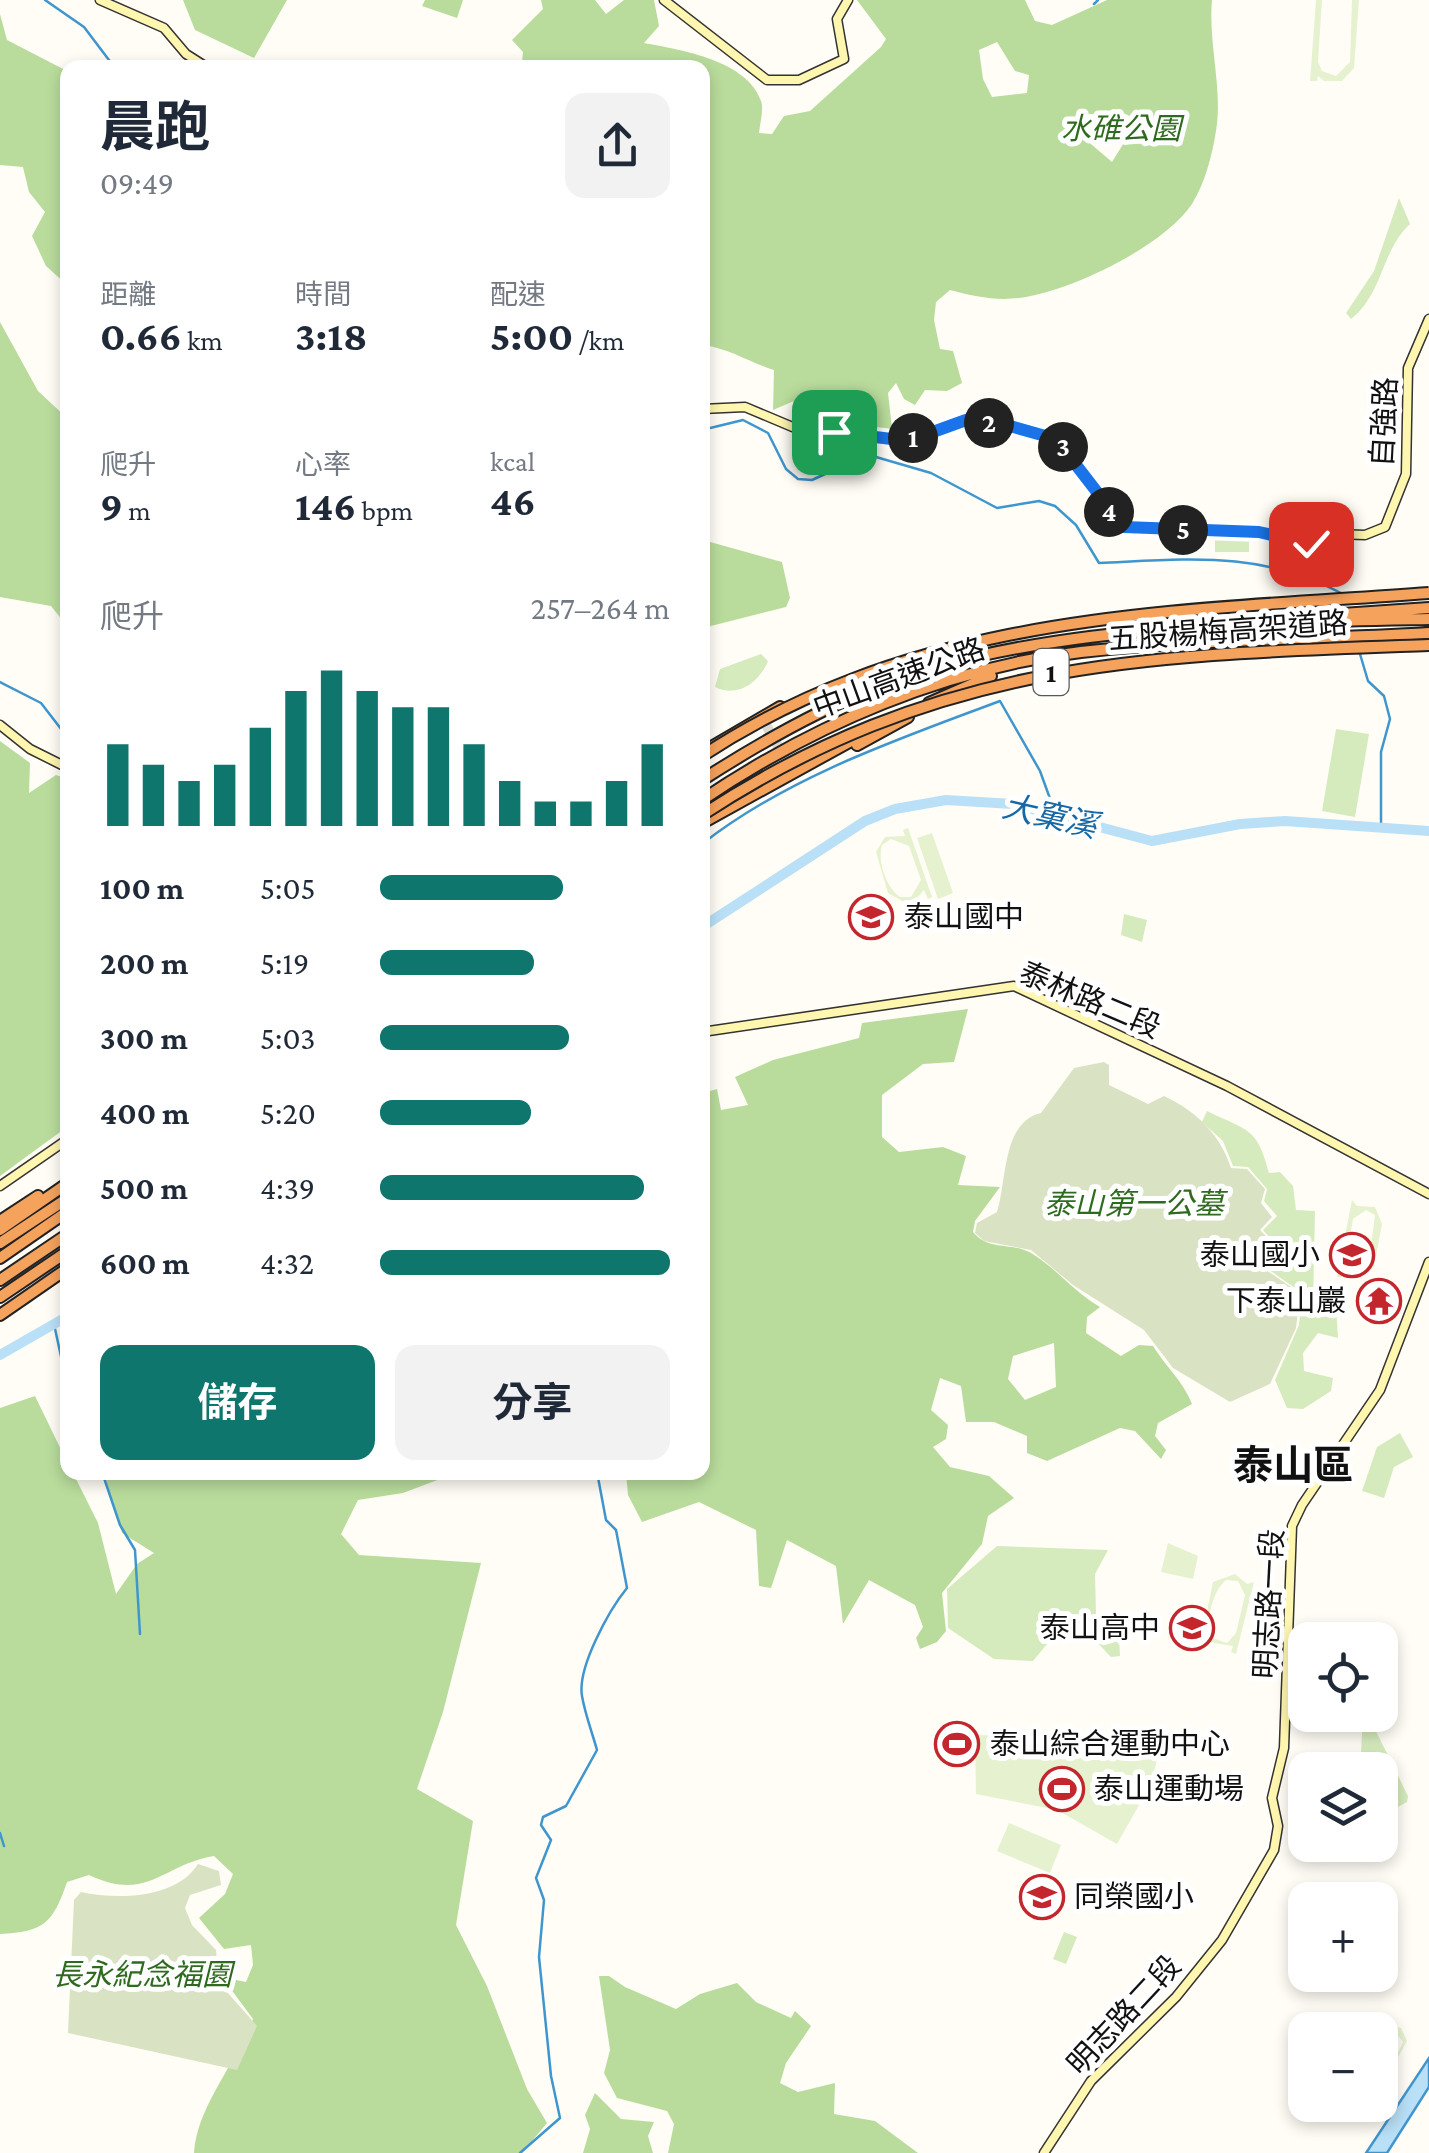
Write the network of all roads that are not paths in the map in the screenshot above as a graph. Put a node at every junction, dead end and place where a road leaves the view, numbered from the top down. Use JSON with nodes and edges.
{"nodes":[{"id":1,"x":100,"y":0,"type":"edge"},
{"id":2,"x":664,"y":0,"type":"edge"},
{"id":3,"x":848,"y":0,"type":"edge"},
{"id":4,"x":195,"y":60,"type":"edge"},
{"id":5,"x":1429,"y":319,"type":"edge"},
{"id":6,"x":710,"y":409,"type":"edge"},
{"id":7,"x":1429,"y":593,"type":"edge"},
{"id":8,"x":1429,"y":608,"type":"edge"},
{"id":9,"x":1353,"y":617,"type":"junction"},
{"id":10,"x":1429,"y":619,"type":"edge"},
{"id":11,"x":1357,"y":640,"type":"junction"},
{"id":12,"x":1429,"y":640,"type":"edge"},
{"id":13,"x":1022,"y":647,"type":"junction"},
{"id":14,"x":1079,"y":652,"type":"junction"},
{"id":15,"x":1022,"y":667,"type":"junction"},
{"id":16,"x":955,"y":690,"type":"junction"},
{"id":17,"x":0,"y":725,"type":"edge"},
{"id":18,"x":710,"y":750,"type":"edge"},
{"id":19,"x":710,"y":750,"type":"edge"},
{"id":20,"x":786,"y":760,"type":"tunnel mouth"},
{"id":21,"x":60,"y":764,"type":"edge"},
{"id":22,"x":794,"y":773,"type":"junction"},
{"id":23,"x":710,"y":775,"type":"edge"},
{"id":24,"x":710,"y":795,"type":"edge"},
{"id":25,"x":710,"y":818,"type":"edge"},
{"id":26,"x":710,"y":819,"type":"edge"},
{"id":27,"x":710,"y":820,"type":"edge"},
{"id":28,"x":710,"y":1031,"type":"edge"},
{"id":29,"x":60,"y":1145,"type":"edge"},
{"id":30,"x":60,"y":1184,"type":"edge"},
{"id":31,"x":60,"y":1185,"type":"edge"},
{"id":32,"x":0,"y":1186,"type":"edge"},
{"id":33,"x":1429,"y":1194,"type":"edge"},
{"id":34,"x":60,"y":1203,"type":"edge"},
{"id":35,"x":60,"y":1217,"type":"edge"},
{"id":36,"x":0,"y":1221,"type":"edge"},
{"id":37,"x":0,"y":1230,"type":"edge"},
{"id":38,"x":60,"y":1240,"type":"edge"},
{"id":39,"x":0,"y":1243,"type":"edge"},
{"id":40,"x":60,"y":1247,"type":"edge"},
{"id":41,"x":60,"y":1257,"type":"edge"},
{"id":42,"x":0,"y":1258,"type":"edge"},
{"id":43,"x":1429,"y":1262,"type":"edge"},
{"id":44,"x":60,"y":1274,"type":"edge"},
{"id":45,"x":0,"y":1284,"type":"edge"},
{"id":46,"x":0,"y":1298,"type":"edge"},
{"id":47,"x":0,"y":1315,"type":"edge"},
{"id":48,"x":1242,"y":1912,"type":"joint"},
{"id":49,"x":1044,"y":2153,"type":"edge"}],
"edges":[{"from":1,"to":4,"type":"main road"},
{"from":2,"to":3,"type":"main road"},
{"from":5,"to":6,"type":"main road","name":"自強路"},
{"from":7,"to":18,"type":"highway","name":"五股楊梅高架道路","number":"1","bridge":true},
{"from":8,"to":9,"type":"highway"},
{"from":9,"to":10,"type":"highway","name":"中山高速公路","number":"1"},
{"from":9,"to":13,"type":"highway","name":"中山高速公路","number":"1"},
{"from":11,"to":12,"type":"highway"},
{"from":11,"to":14,"type":"highway","name":"中山高速公路","number":"1"},
{"from":11,"to":15,"type":"highway"},
{"from":12,"to":25,"type":"highway","name":"五股楊梅高架道路","number":"1","bridge":true},
{"from":13,"to":19,"type":"highway"},
{"from":13,"to":23,"type":"highway","name":"中山高速公路","number":"1"},
{"from":14,"to":15,"type":"highway"},
{"from":14,"to":24,"type":"highway","name":"中山高速公路","number":"1"},
{"from":15,"to":16,"type":"highway"},
{"from":16,"to":22,"type":"highway"},
{"from":16,"to":27,"type":"highway"},
{"from":17,"to":21,"type":"main road"},
{"from":20,"to":22,"type":"highway"},
{"from":22,"to":26,"type":"highway"},
{"from":28,"to":33,"type":"main road","name":"泰林路二段"},
{"from":29,"to":32,"type":"main road"},
{"from":30,"to":36,"type":"highway"},
{"from":31,"to":37,"type":"highway"},
{"from":34,"to":39,"type":"highway"},
{"from":35,"to":42,"type":"highway"},
{"from":38,"to":45,"type":"highway"},
{"from":40,"to":45,"type":"highway"},
{"from":41,"to":46,"type":"highway"},
{"from":43,"to":48,"type":"main road","name":"明志路一段"},
{"from":44,"to":47,"type":"highway"},
{"from":48,"to":49,"type":"main road","name":"明志路二段"}]}
